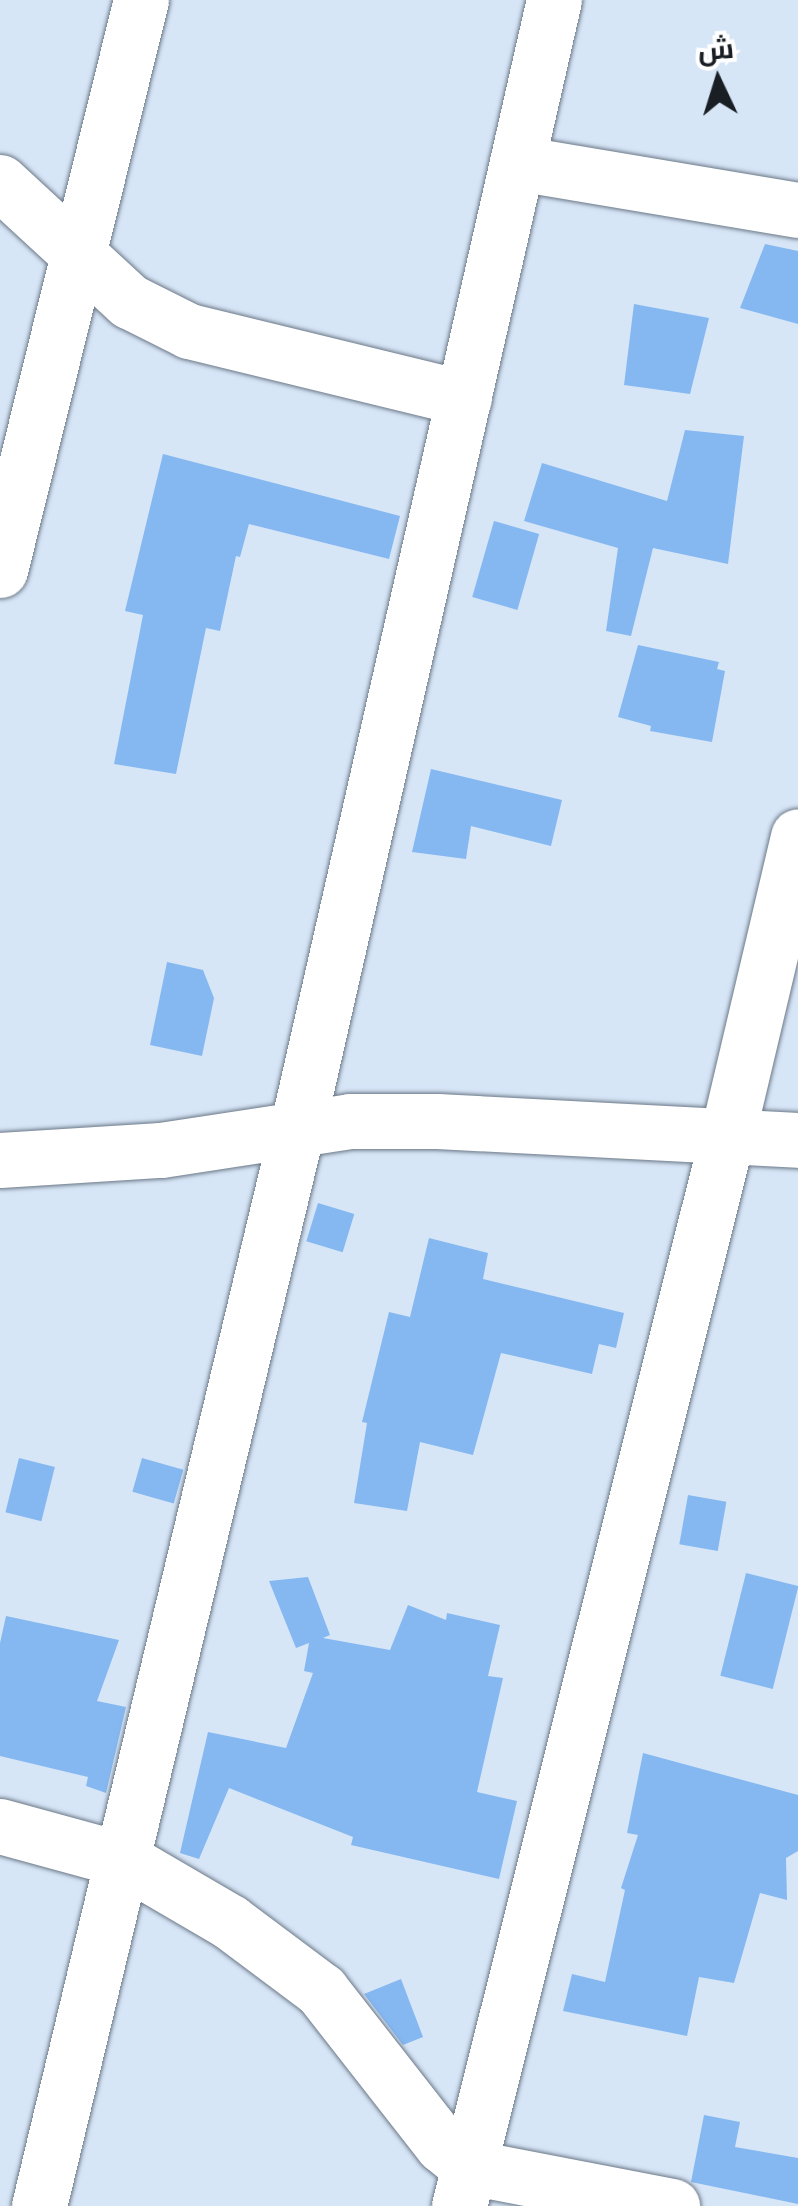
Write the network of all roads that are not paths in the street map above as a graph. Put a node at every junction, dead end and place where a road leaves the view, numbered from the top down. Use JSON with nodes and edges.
{"nodes":[{"id":1,"x":141,"y":0,"type":"edge"},
{"id":2,"x":554,"y":0,"type":"edge"},
{"id":3,"x":517,"y":162,"type":"junction"},
{"id":4,"x":0,"y":182,"type":"edge"},
{"id":5,"x":798,"y":210,"type":"edge"},
{"id":6,"x":78,"y":252,"type":"junction"},
{"id":7,"x":464,"y":398,"type":"junction"},
{"id":8,"x":0,"y":570,"type":"edge"},
{"id":9,"x":798,"y":836,"type":"edge"},
{"id":10,"x":298,"y":1129,"type":"junction"},
{"id":11,"x":727,"y":1138,"type":"junction"},
{"id":12,"x":798,"y":1140,"type":"edge"},
{"id":13,"x":0,"y":1160,"type":"edge"},
{"id":14,"x":0,"y":1826,"type":"edge"},
{"id":15,"x":124,"y":1860,"type":"junction"},
{"id":16,"x":464,"y":2187,"type":"edge"},
{"id":17,"x":39,"y":2206,"type":"edge"},
{"id":18,"x":672,"y":2206,"type":"edge"}],
"edges":[{"from":1,"to":6,"type":"street"},
{"from":2,"to":3,"type":"street"},
{"from":3,"to":5,"type":"street"},
{"from":3,"to":7,"type":"street"},
{"from":4,"to":6,"type":"street"},
{"from":6,"to":7,"type":"street"},
{"from":6,"to":8,"type":"street"},
{"from":7,"to":10,"type":"street"},
{"from":9,"to":11,"type":"street"},
{"from":10,"to":11,"type":"street"},
{"from":10,"to":13,"type":"street"},
{"from":10,"to":15,"type":"street"},
{"from":11,"to":12,"type":"street"},
{"from":11,"to":16,"type":"street"},
{"from":14,"to":15,"type":"street"},
{"from":15,"to":16,"type":"street"},
{"from":15,"to":17,"type":"street"},
{"from":16,"to":18,"type":"street"}]}
